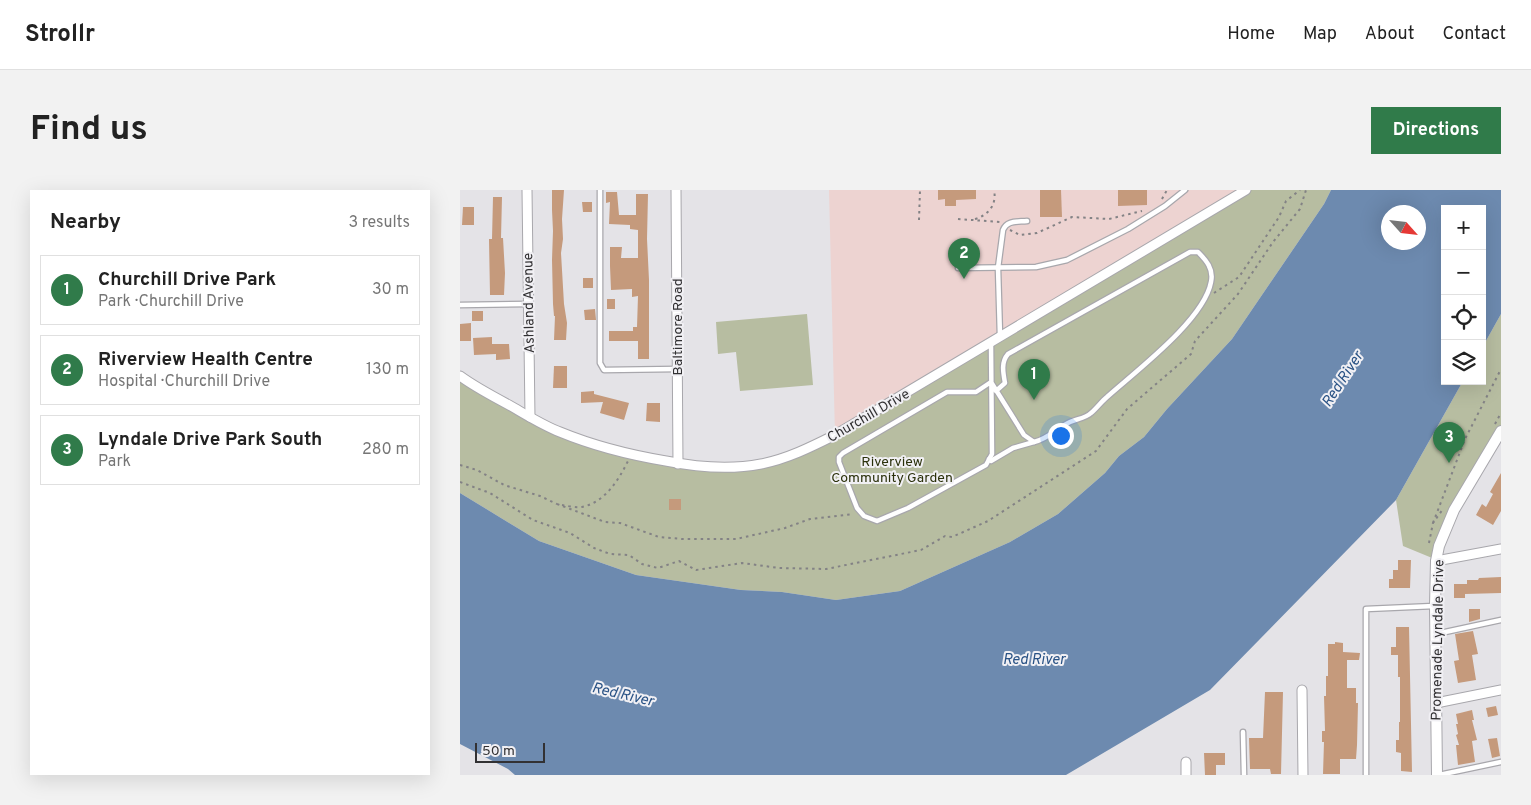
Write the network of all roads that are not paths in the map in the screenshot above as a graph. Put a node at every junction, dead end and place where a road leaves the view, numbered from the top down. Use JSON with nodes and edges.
{"nodes":[{"id":1,"x":527,"y":190,"type":"edge"},
{"id":2,"x":600,"y":190,"type":"edge"},
{"id":3,"x":676,"y":190,"type":"edge"},
{"id":4,"x":1185,"y":190,"type":"edge"},
{"id":5,"x":1246,"y":190,"type":"edge"},
{"id":6,"x":1027,"y":221,"type":"dead end"},
{"id":7,"x":958,"y":268,"type":"dead end"},
{"id":8,"x":998,"y":268,"type":"junction"},
{"id":9,"x":528,"y":304,"type":"junction"},
{"id":10,"x":460,"y":305,"type":"edge"},
{"id":11,"x":1000,"y":336,"type":"junction"},
{"id":12,"x":991,"y":341,"type":"junction"},
{"id":13,"x":677,"y":369,"type":"junction"},
{"id":14,"x":460,"y":376,"type":"edge"},
{"id":15,"x":991,"y":382,"type":"junction"},
{"id":16,"x":996,"y":391,"type":"junction"},
{"id":17,"x":530,"y":417,"type":"junction"},
{"id":18,"x":1501,"y":432,"type":"edge"},
{"id":19,"x":1034,"y":442,"type":"junction"},
{"id":20,"x":989,"y":459,"type":"junction"},
{"id":21,"x":678,"y":464,"type":"junction"},
{"id":22,"x":1501,"y":549,"type":"edge"},
{"id":23,"x":1436,"y":562,"type":"junction"},
{"id":24,"x":1435,"y":606,"type":"junction"},
{"id":25,"x":1501,"y":620,"type":"edge"},
{"id":26,"x":1436,"y":634,"type":"junction"},
{"id":27,"x":1302,"y":690,"type":"dead end"},
{"id":28,"x":1501,"y":690,"type":"edge"},
{"id":29,"x":1436,"y":703,"type":"junction"},
{"id":30,"x":1244,"y":732,"type":"dead end"},
{"id":31,"x":1186,"y":762,"type":"dead end"},
{"id":32,"x":1501,"y":762,"type":"edge"},
{"id":33,"x":1186,"y":775,"type":"edge"},
{"id":34,"x":1244,"y":775,"type":"edge"},
{"id":35,"x":1303,"y":775,"type":"edge"},
{"id":36,"x":1366,"y":775,"type":"edge"},
{"id":37,"x":1438,"y":775,"type":"edge"}],
"edges":[{"from":1,"to":9,"type":"street","name":"Ashland Avenue"},
{"from":2,"to":13,"type":"lane"},
{"from":3,"to":13,"type":"street","name":"Baltimore Road"},
{"from":4,"to":8,"type":"lane"},
{"from":5,"to":11,"type":"street","name":"Churchill Drive"},
{"from":6,"to":8,"type":"lane"},
{"from":7,"to":8,"type":"lane"},
{"from":8,"to":11,"type":"lane"},
{"from":9,"to":10,"type":"lane"},
{"from":9,"to":17,"type":"street","name":"Ashland Avenue"},
{"from":11,"to":12,"type":"street","name":"Churchill Drive"},
{"from":12,"to":15,"type":"lane"},
{"from":12,"to":21,"type":"street","name":"Churchill Drive"},
{"from":13,"to":21,"type":"street","name":"Baltimore Road"},
{"from":14,"to":17,"type":"street","name":"Churchill Drive"},
{"from":15,"to":16,"type":"lane"},
{"from":15,"to":20,"type":"lane"},
{"from":15,"to":20,"type":"lane"},
{"from":16,"to":19,"type":"lane"},
{"from":16,"to":19,"type":"lane"},
{"from":17,"to":21,"type":"street","name":"Churchill Drive"},
{"from":18,"to":23,"type":"street","name":"Promenade Lyndale Drive"},
{"from":19,"to":20,"type":"lane"},
{"from":22,"to":23,"type":"street"},
{"from":23,"to":24,"type":"street","name":"Promenade Lyndale Drive"},
{"from":24,"to":26,"type":"street","name":"Promenade Lyndale Drive"},
{"from":24,"to":36,"type":"lane"},
{"from":25,"to":26,"type":"lane"},
{"from":26,"to":29,"type":"street","name":"Promenade Lyndale Drive"},
{"from":27,"to":35,"type":"street"},
{"from":28,"to":29,"type":"street"},
{"from":29,"to":37,"type":"street","name":"Promenade Lyndale Drive"},
{"from":30,"to":34,"type":"lane"},
{"from":31,"to":33,"type":"street"},
{"from":32,"to":37,"type":"lane"}]}
